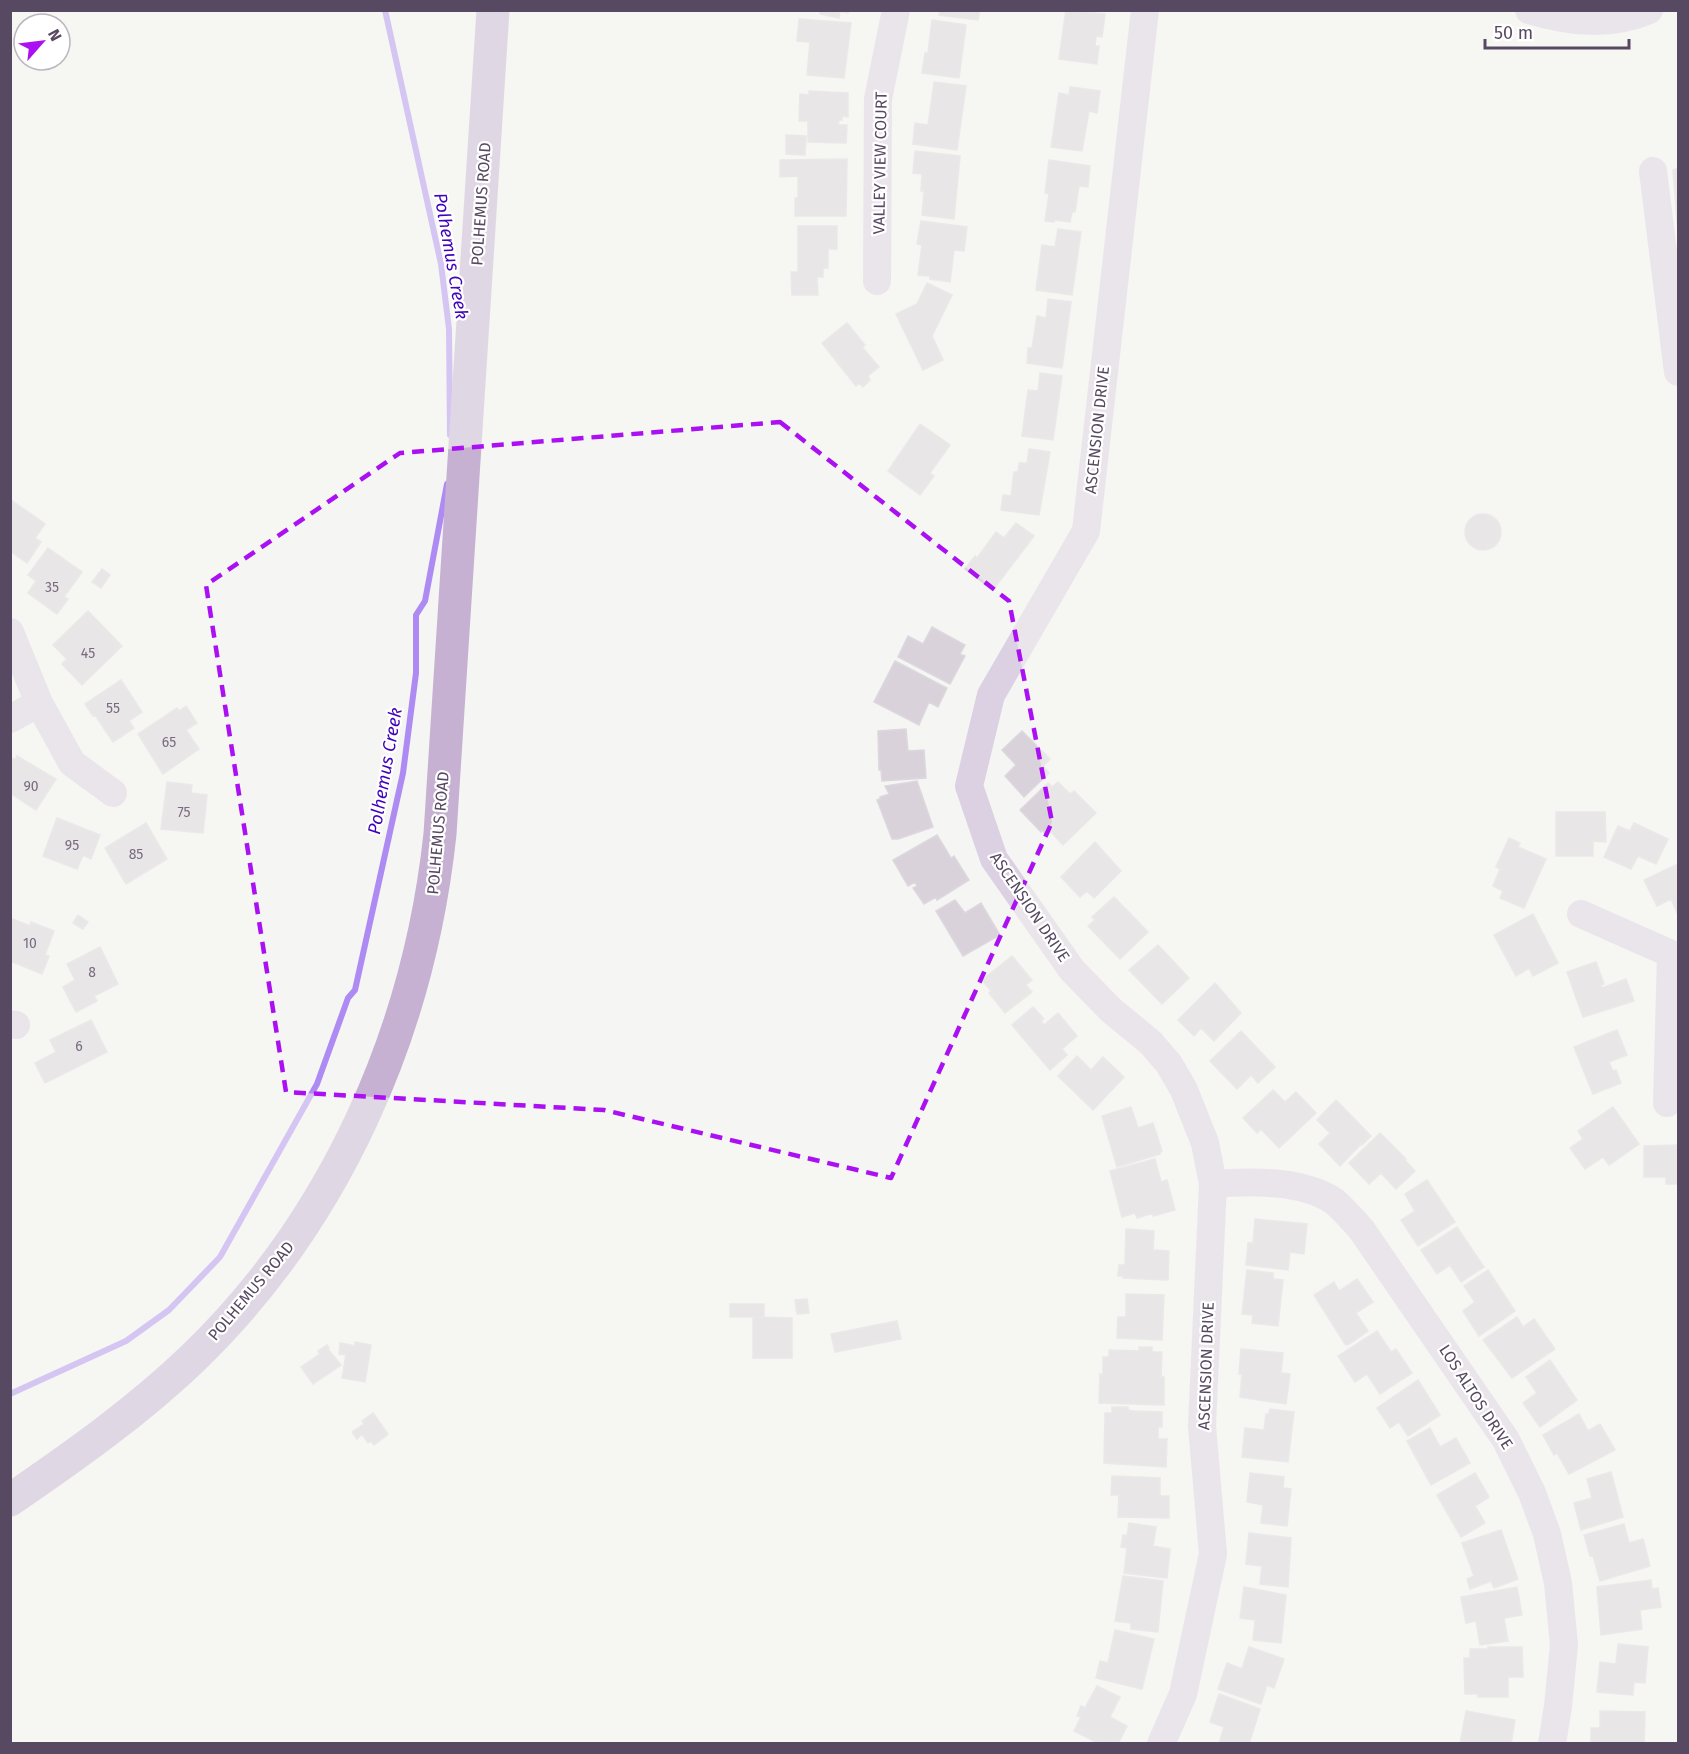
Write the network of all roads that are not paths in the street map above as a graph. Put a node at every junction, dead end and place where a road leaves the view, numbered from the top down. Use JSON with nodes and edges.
{"nodes":[{"id":1,"x":493,"y":10,"type":"edge"},
{"id":2,"x":896,"y":10,"type":"edge"},
{"id":3,"x":1145,"y":10,"type":"edge"},
{"id":4,"x":1529,"y":10,"type":"edge"},
{"id":5,"x":1649,"y":10,"type":"edge"},
{"id":6,"x":1653,"y":171,"type":"dead end"},
{"id":7,"x":877,"y":281,"type":"dead end"},
{"id":8,"x":1678,"y":372,"type":"edge"},
{"id":9,"x":10,"y":632,"type":"edge"},
{"id":10,"x":39,"y":703,"type":"junction"},
{"id":11,"x":10,"y":719,"type":"edge"},
{"id":12,"x":113,"y":793,"type":"dead end"},
{"id":13,"x":1581,"y":914,"type":"dead end"},
{"id":14,"x":1675,"y":956,"type":"edge"},
{"id":15,"x":1667,"y":1103,"type":"dead end"},
{"id":16,"x":1213,"y":1184,"type":"junction"},
{"id":17,"x":10,"y":1500,"type":"edge"},
{"id":18,"x":1161,"y":1743,"type":"edge"},
{"id":19,"x":1552,"y":1743,"type":"edge"}],
"edges":[{"from":1,"to":17,"type":"main road","name":"POLHEMUS ROAD"},
{"from":2,"to":7,"type":"street","name":"VALLEY VIEW COURT"},
{"from":3,"to":16,"type":"street","name":"ASCENSION DRIVE"},
{"from":4,"to":5,"type":"street"},
{"from":6,"to":8,"type":"street"},
{"from":9,"to":10,"type":"street"},
{"from":10,"to":11,"type":"street"},
{"from":10,"to":12,"type":"street"},
{"from":13,"to":14,"type":"street"},
{"from":14,"to":15,"type":"street"},
{"from":16,"to":18,"type":"street","name":"ASCENSION DRIVE"},
{"from":16,"to":19,"type":"street","name":"LOS ALTOS DRIVE"}]}
